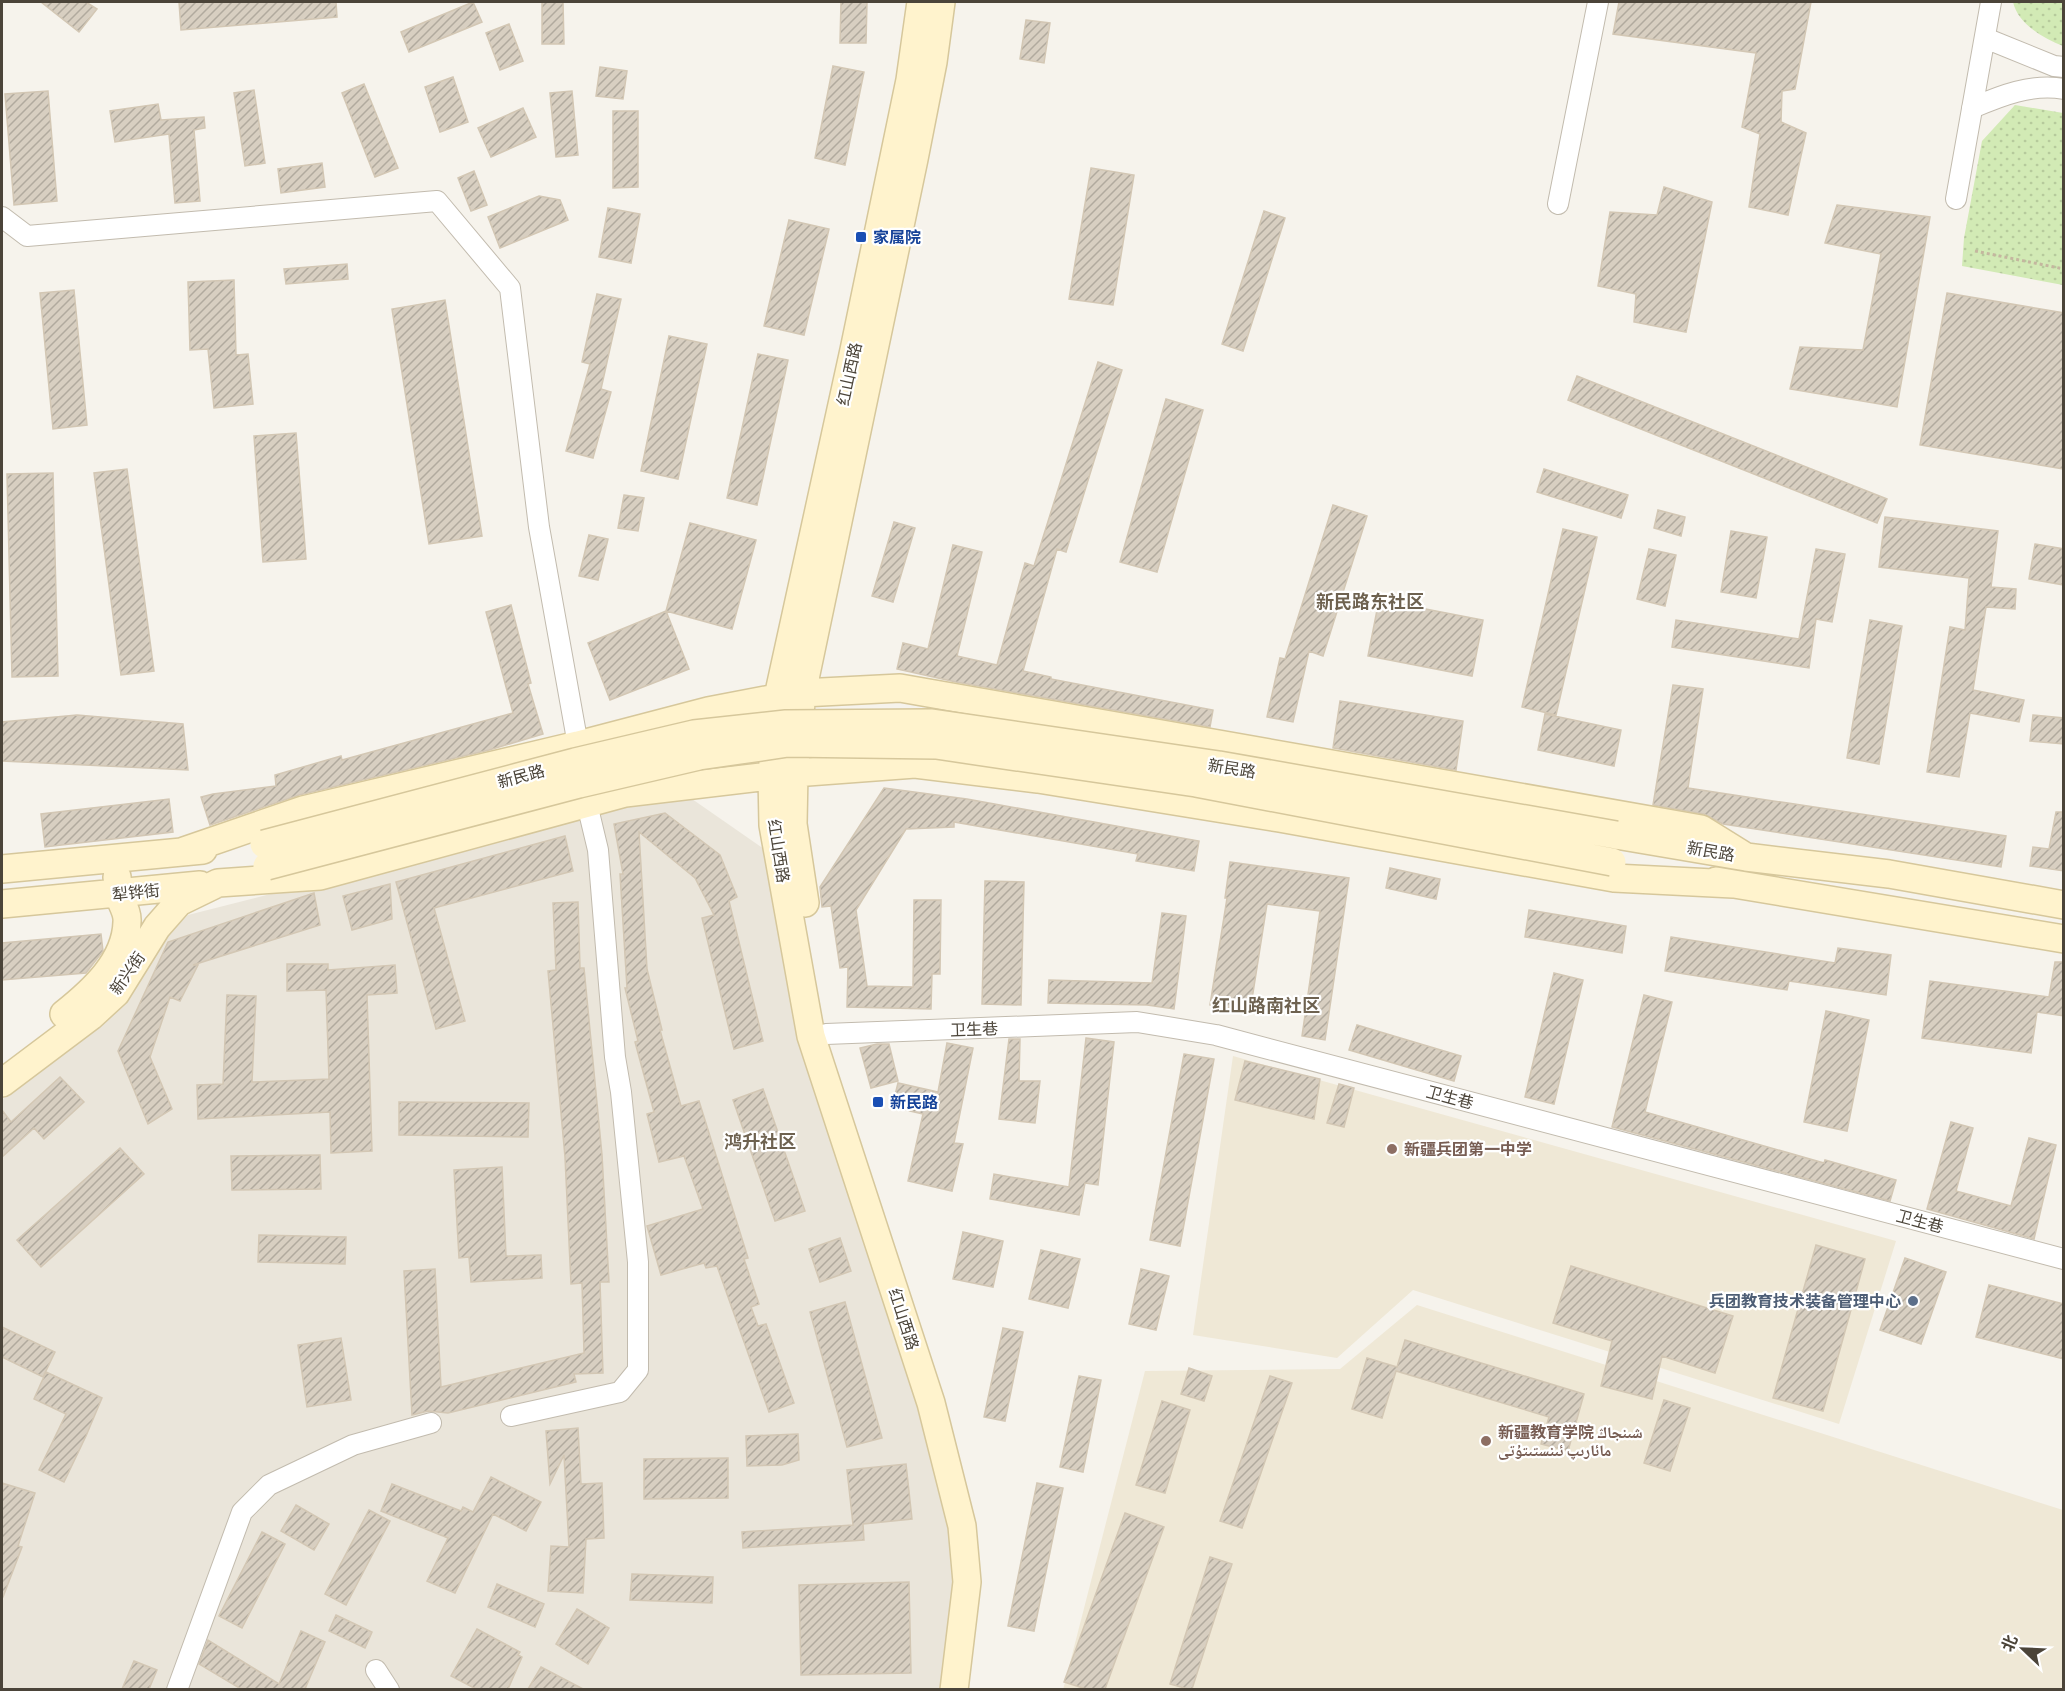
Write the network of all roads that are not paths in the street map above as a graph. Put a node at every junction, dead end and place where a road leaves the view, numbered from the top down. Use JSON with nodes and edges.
{"nodes":[{"id":1,"x":921,"y":2,"type":"edge"},
{"id":2,"x":941,"y":2,"type":"edge"},
{"id":3,"x":1598,"y":2,"type":"edge"},
{"id":4,"x":1991,"y":2,"type":"edge"},
{"id":5,"x":1985,"y":38,"type":"junction"},
{"id":6,"x":2064,"y":67,"type":"edge"},
{"id":7,"x":2064,"y":88,"type":"edge"},
{"id":8,"x":1972,"y":108,"type":"junction"},
{"id":9,"x":1956,"y":199,"type":"dead end"},
{"id":10,"x":1558,"y":204,"type":"dead end"},
{"id":11,"x":2,"y":217,"type":"edge"},
{"id":12,"x":790,"y":695,"type":"junction"},
{"id":13,"x":578,"y":745,"type":"junction"},
{"id":14,"x":783,"y":774,"type":"junction"},
{"id":15,"x":587,"y":804,"type":"junction"},
{"id":16,"x":184,"y":851,"type":"junction"},
{"id":17,"x":265,"y":855,"type":"junction"},
{"id":18,"x":1746,"y":857,"type":"junction"},
{"id":19,"x":115,"y":858,"type":"junction"},
{"id":20,"x":2,"y":869,"type":"edge"},
{"id":21,"x":218,"y":883,"type":"junction"},
{"id":22,"x":1733,"y":884,"type":"junction"},
{"id":23,"x":119,"y":893,"type":"junction"},
{"id":24,"x":2,"y":904,"type":"edge"},
{"id":25,"x":2064,"y":905,"type":"edge"},
{"id":26,"x":2064,"y":939,"type":"edge"},
{"id":27,"x":826,"y":1034,"type":"junction"},
{"id":28,"x":2,"y":1063,"type":"edge"},
{"id":29,"x":2,"y":1083,"type":"edge"},
{"id":30,"x":2064,"y":1259,"type":"edge"},
{"id":31,"x":511,"y":1416,"type":"dead end"},
{"id":32,"x":431,"y":1423,"type":"dead end"},
{"id":33,"x":376,"y":1670,"type":"dead end"},
{"id":34,"x":177,"y":1689,"type":"edge"},
{"id":35,"x":389,"y":1689,"type":"edge"},
{"id":36,"x":954,"y":1689,"type":"edge"},
{"id":37,"x":963,"y":1689,"type":"edge"}],
"edges":[{"from":1,"to":12,"type":"main road","name":"红山西路"},
{"from":2,"to":12,"type":"main road","name":"红山西路"},
{"from":3,"to":10,"type":"street"},
{"from":4,"to":5,"type":"street"},
{"from":5,"to":6,"type":"street"},
{"from":5,"to":8,"type":"street"},
{"from":7,"to":8,"type":"street"},
{"from":8,"to":9,"type":"street"},
{"from":11,"to":13,"type":"street"},
{"from":12,"to":13,"type":"main road"},
{"from":12,"to":14,"type":"main road","name":"红山西路"},
{"from":12,"to":18,"type":"main road"},
{"from":13,"to":16,"type":"main road"},
{"from":14,"to":15,"type":"main road"},
{"from":14,"to":22,"type":"main road"},
{"from":14,"to":27,"type":"main road","name":"红山西路"},
{"from":14,"to":36,"type":"main road","name":"红山西路"},
{"from":15,"to":21,"type":"main road"},
{"from":15,"to":31,"type":"street"},
{"from":16,"to":17,"type":"main road"},
{"from":16,"to":19,"type":"main road"},
{"from":17,"to":18,"type":"main road","name":"新民路","bridge":true},
{"from":17,"to":21,"type":"main road","name":"犁铧街"},
{"from":17,"to":22,"type":"main road","name":"新民路","bridge":true},
{"from":18,"to":25,"type":"main road","name":"新民路"},
{"from":19,"to":20,"type":"main road"},
{"from":19,"to":23,"type":"main road","name":"新兴街"},
{"from":21,"to":23,"type":"main road","name":"犁铧街"},
{"from":21,"to":29,"type":"main road","name":"新兴街"},
{"from":22,"to":26,"type":"main road","name":"新民路"},
{"from":23,"to":24,"type":"main road","name":"犁铧街"},
{"from":23,"to":28,"type":"main road","name":"新兴街"},
{"from":27,"to":30,"type":"street","name":"卫生巷"},
{"from":27,"to":37,"type":"main road","name":"红山西路"},
{"from":32,"to":34,"type":"street"},
{"from":33,"to":35,"type":"street"}]}
